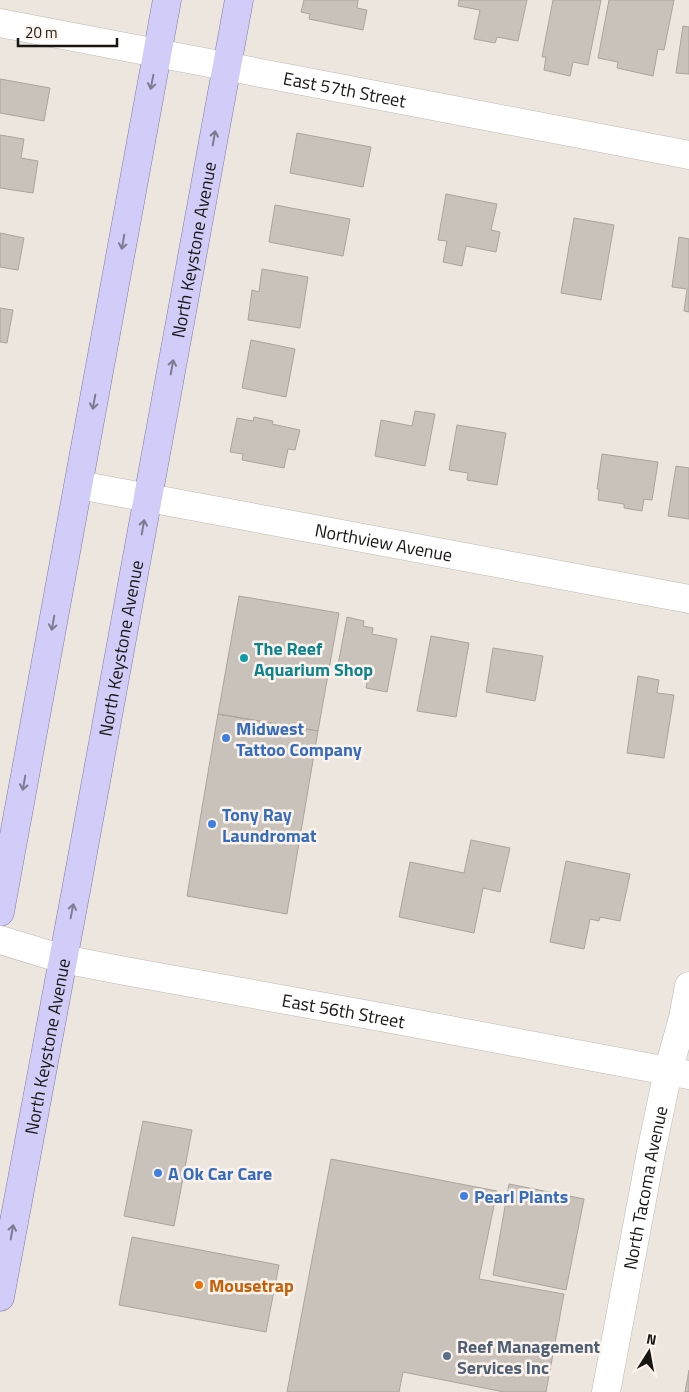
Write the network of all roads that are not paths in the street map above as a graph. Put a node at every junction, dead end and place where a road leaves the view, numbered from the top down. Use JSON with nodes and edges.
{"nodes":[{"id":1,"x":167,"y":0,"type":"edge"},
{"id":2,"x":240,"y":0,"type":"edge"},
{"id":3,"x":0,"y":23,"type":"edge"},
{"id":4,"x":157,"y":53,"type":"junction"},
{"id":5,"x":227,"y":66,"type":"junction"},
{"id":6,"x":689,"y":155,"type":"edge"},
{"id":7,"x":79,"y":485,"type":"junction"},
{"id":8,"x":148,"y":498,"type":"junction"},
{"id":9,"x":689,"y":599,"type":"edge"},
{"id":10,"x":0,"y":912,"type":"edge"},
{"id":11,"x":0,"y":940,"type":"edge"},
{"id":12,"x":63,"y":958,"type":"junction"},
{"id":13,"x":689,"y":986,"type":"edge"},
{"id":14,"x":679,"y":1074,"type":"edge"},
{"id":15,"x":0,"y":1297,"type":"edge"},
{"id":16,"x":606,"y":1392,"type":"edge"}],
"edges":[{"from":1,"to":4,"type":"main road"},
{"from":2,"to":5,"type":"main road","name":"North Keystone Avenue"},
{"from":3,"to":4,"type":"street","name":"East 57th Street"},
{"from":4,"to":5,"type":"street","name":"East 57th Street"},
{"from":4,"to":7,"type":"main road","one_way":true},
{"from":5,"to":6,"type":"street","name":"East 57th Street"},
{"from":8,"to":5,"type":"main road","name":"North Keystone Avenue","one_way":true},
{"from":7,"to":8,"type":"street","name":"Northview Avenue"},
{"from":7,"to":10,"type":"main road","one_way":true},
{"from":8,"to":9,"type":"street","name":"Northview Avenue"},
{"from":12,"to":8,"type":"main road","name":"North Keystone Avenue","one_way":true},
{"from":11,"to":12,"type":"street","name":"East 56th Street"},
{"from":12,"to":14,"type":"street","name":"East 56th Street"},
{"from":15,"to":12,"type":"main road","name":"North Keystone Avenue","one_way":true},
{"from":13,"to":14,"type":"street","name":"North Tacoma Avenue"},
{"from":14,"to":16,"type":"street","name":"North Tacoma Avenue"}]}
